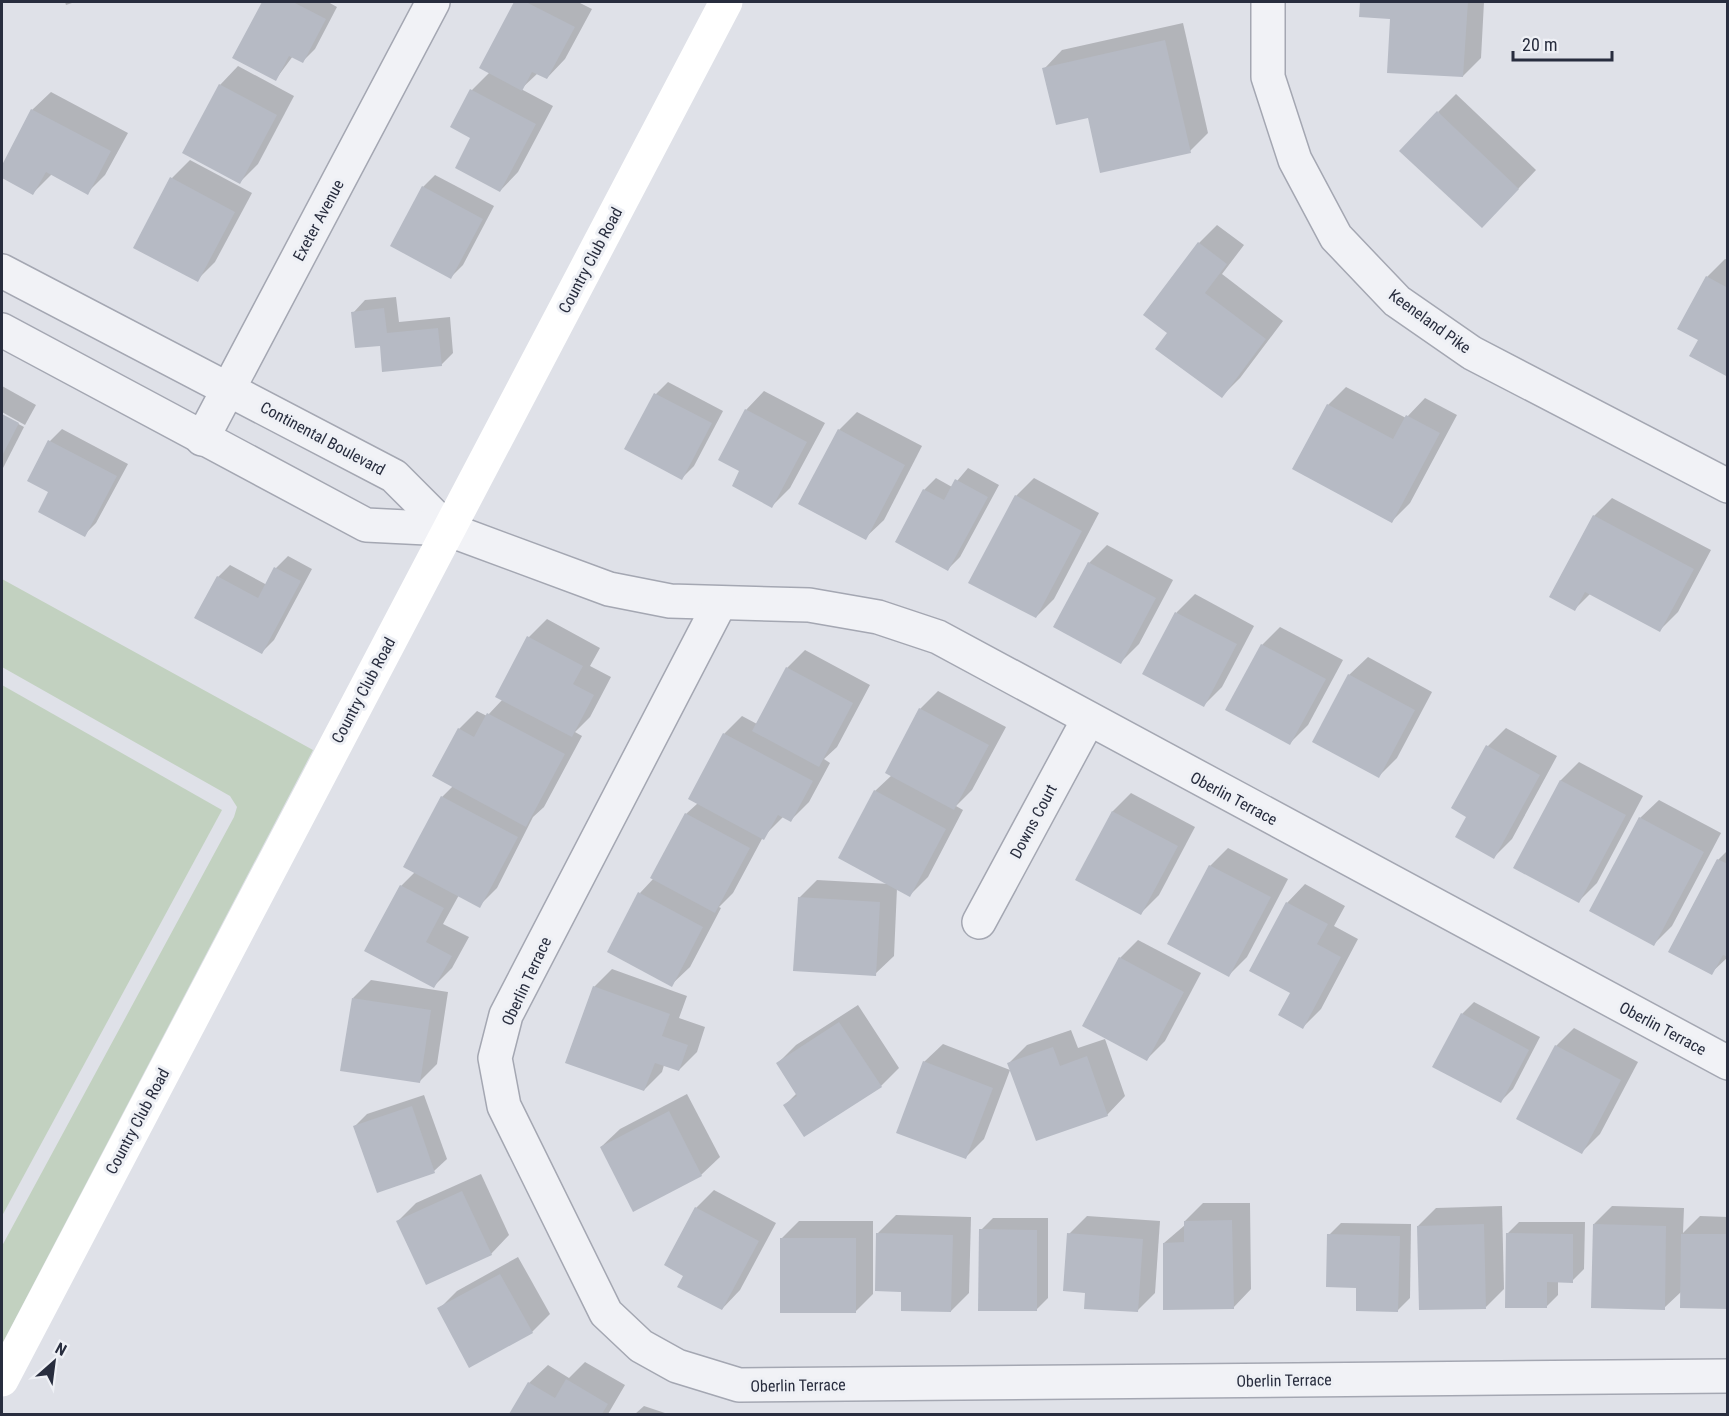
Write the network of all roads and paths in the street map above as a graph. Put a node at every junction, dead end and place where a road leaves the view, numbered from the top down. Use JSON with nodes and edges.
{"nodes":[{"id":1,"x":433,"y":2,"type":"edge"},
{"id":2,"x":726,"y":2,"type":"edge"},
{"id":3,"x":1268,"y":2,"type":"edge"},
{"id":4,"x":2,"y":271,"type":"edge"},
{"id":5,"x":2,"y":330,"type":"edge"},
{"id":6,"x":229,"y":388,"type":"junction"},
{"id":7,"x":202,"y":439,"type":"junction"},
{"id":8,"x":1728,"y":486,"type":"edge"},
{"id":9,"x":447,"y":530,"type":"junction"},
{"id":10,"x":720,"y":603,"type":"junction"},
{"id":11,"x":1088,"y":720,"type":"junction"},
{"id":12,"x":979,"y":922,"type":"dead end"},
{"id":13,"x":1728,"y":1063,"type":"edge"},
{"id":14,"x":1728,"y":1376,"type":"edge"},
{"id":15,"x":2,"y":1380,"type":"edge"}],
"edges":[{"from":1,"to":6,"type":"street","name":"Exeter Avenue"},
{"from":2,"to":9,"type":"main road","name":"Country Club Road"},
{"from":3,"to":8,"type":"street","name":"Keeneland Pike"},
{"from":4,"to":6,"type":"street","name":"Continental Boulevard"},
{"from":5,"to":7,"type":"street"},
{"from":6,"to":7,"type":"street","name":"Exeter Avenue"},
{"from":6,"to":9,"type":"street","name":"Continental Boulevard"},
{"from":7,"to":9,"type":"street"},
{"from":9,"to":10,"type":"street","name":"Oberlin Terrace"},
{"from":9,"to":15,"type":"main road","name":"Country Club Road"},
{"from":10,"to":11,"type":"street","name":"Oberlin Terrace"},
{"from":10,"to":14,"type":"street","name":"Oberlin Terrace"},
{"from":11,"to":12,"type":"street","name":"Downs Court"},
{"from":11,"to":13,"type":"street","name":"Oberlin Terrace"}]}
